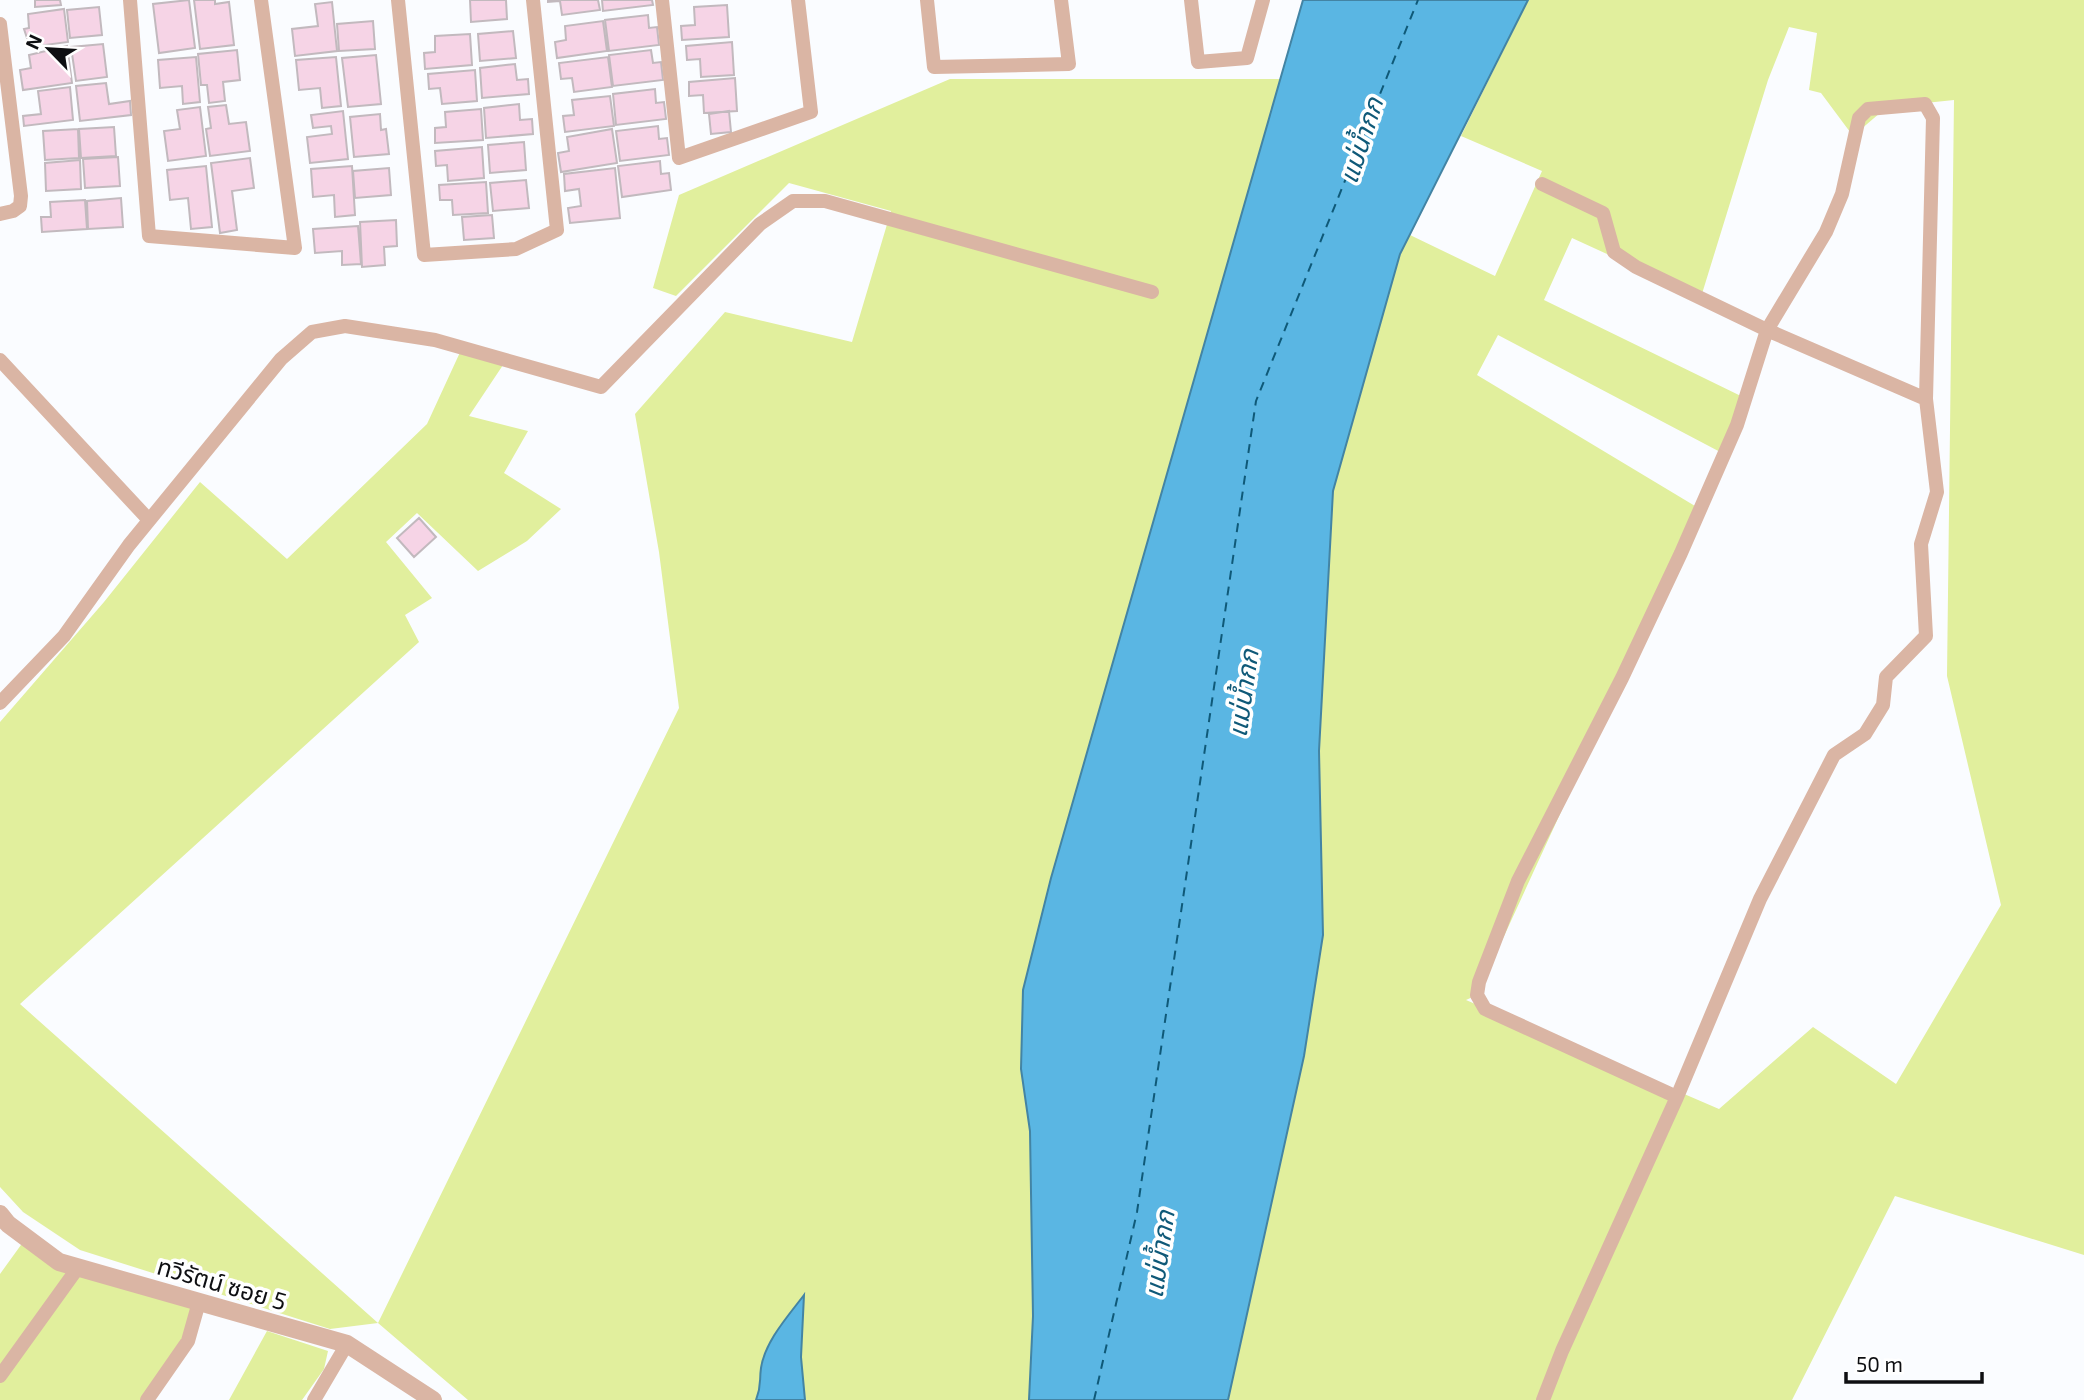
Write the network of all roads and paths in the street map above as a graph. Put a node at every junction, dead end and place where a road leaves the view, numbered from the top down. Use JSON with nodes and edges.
{"nodes":[{"id":1,"x":130,"y":0,"type":"edge"},
{"id":2,"x":261,"y":0,"type":"edge"},
{"id":3,"x":398,"y":0,"type":"edge"},
{"id":4,"x":533,"y":0,"type":"edge"},
{"id":5,"x":662,"y":0,"type":"edge"},
{"id":6,"x":798,"y":0,"type":"edge"},
{"id":7,"x":927,"y":0,"type":"edge"},
{"id":8,"x":1061,"y":0,"type":"edge"},
{"id":9,"x":1191,"y":0,"type":"edge"},
{"id":10,"x":1263,"y":0,"type":"edge"},
{"id":11,"x":0,"y":24,"type":"edge"},
{"id":12,"x":1542,"y":184,"type":"dead end"},
{"id":13,"x":0,"y":214,"type":"edge"},
{"id":14,"x":1152,"y":292,"type":"dead end"},
{"id":15,"x":1767,"y":330,"type":"junction"},
{"id":16,"x":0,"y":360,"type":"edge"},
{"id":17,"x":1926,"y":399,"type":"junction"},
{"id":18,"x":149,"y":520,"type":"junction"},
{"id":19,"x":0,"y":703,"type":"edge"},
{"id":20,"x":1677,"y":1097,"type":"junction"},
{"id":21,"x":0,"y":1214,"type":"edge"},
{"id":22,"x":77,"y":1269,"type":"junction"},
{"id":23,"x":199,"y":1302,"type":"junction"},
{"id":24,"x":347,"y":1344,"type":"junction"},
{"id":25,"x":0,"y":1376,"type":"edge"},
{"id":26,"x":147,"y":1400,"type":"edge"},
{"id":27,"x":314,"y":1400,"type":"edge"},
{"id":28,"x":433,"y":1400,"type":"edge"},
{"id":29,"x":1543,"y":1400,"type":"edge"}],
"edges":[{"from":1,"to":2,"type":"street"},
{"from":3,"to":4,"type":"street"},
{"from":5,"to":6,"type":"street"},
{"from":7,"to":8,"type":"street"},
{"from":9,"to":10,"type":"street"},
{"from":11,"to":13,"type":"street"},
{"from":12,"to":15,"type":"street"},
{"from":14,"to":18,"type":"street"},
{"from":15,"to":17,"type":"street"},
{"from":15,"to":17,"type":"street"},
{"from":15,"to":20,"type":"street"},
{"from":16,"to":18,"type":"street"},
{"from":17,"to":20,"type":"street"},
{"from":18,"to":19,"type":"street"},
{"from":20,"to":29,"type":"street"},
{"from":21,"to":22,"type":"street","name":"ทวีรัตน์ ซอย 5"},
{"from":22,"to":23,"type":"street","name":"ทวีรัตน์ ซอย 5"},
{"from":22,"to":25,"type":"street"},
{"from":23,"to":24,"type":"street","name":"ทวีรัตน์ ซอย 5"},
{"from":23,"to":26,"type":"street"},
{"from":24,"to":27,"type":"street"},
{"from":24,"to":28,"type":"street","name":"ทวีรัตน์ ซอย 5"}]}
